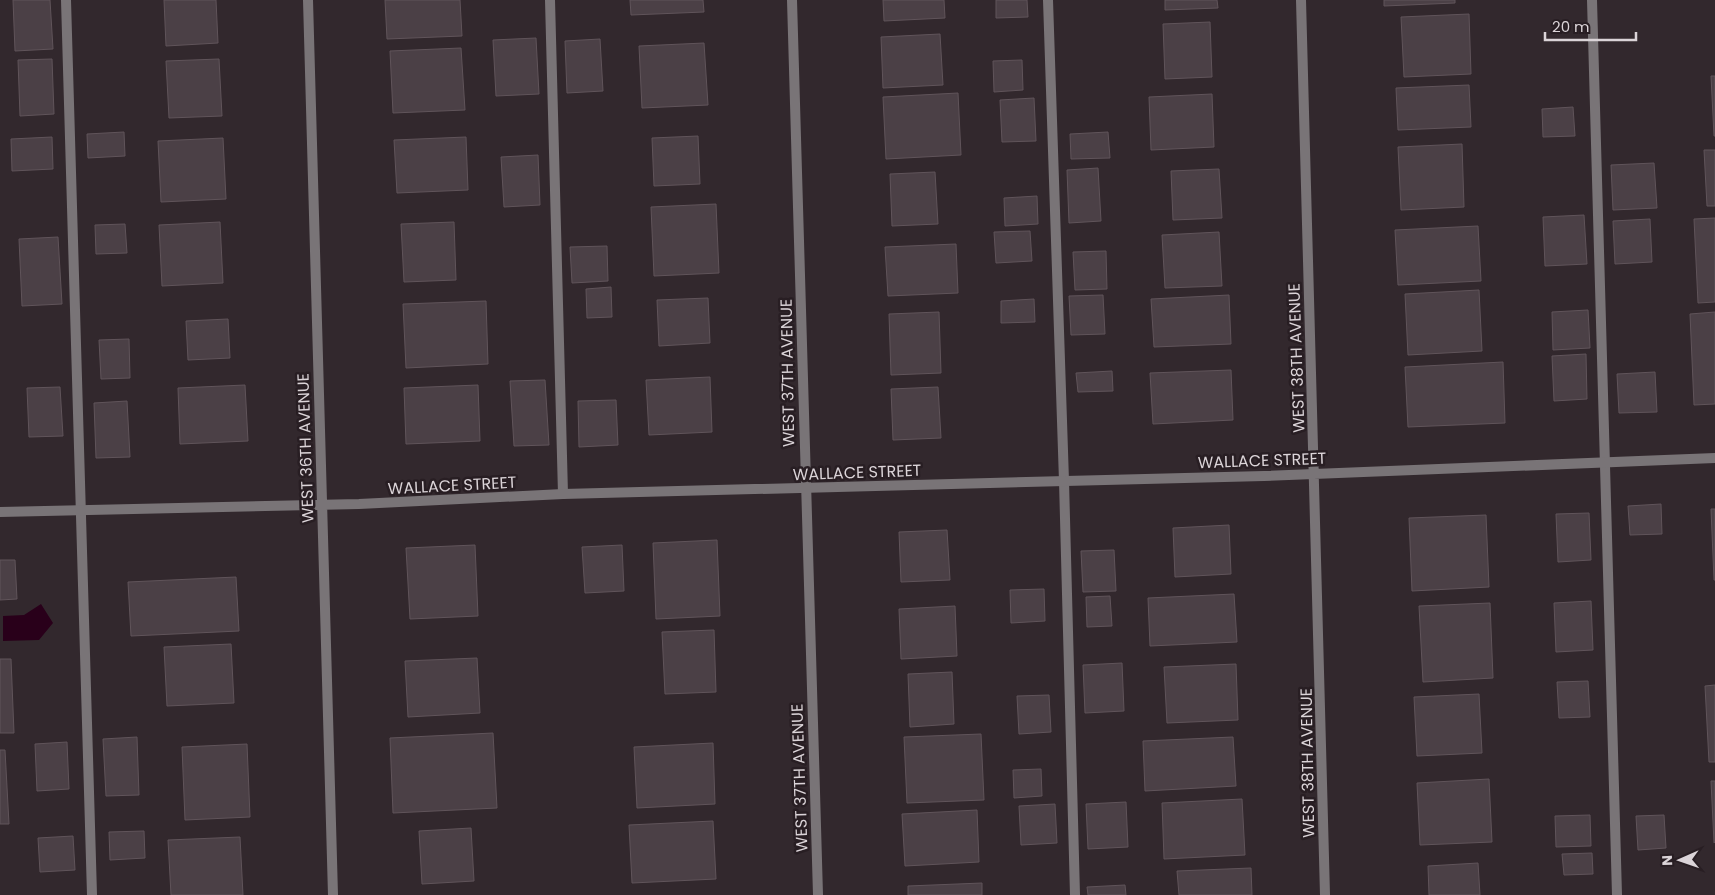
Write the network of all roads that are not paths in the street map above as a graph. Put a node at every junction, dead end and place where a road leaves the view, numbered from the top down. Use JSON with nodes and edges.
{"nodes":[{"id":1,"x":66,"y":0,"type":"edge"},
{"id":2,"x":308,"y":0,"type":"edge"},
{"id":3,"x":550,"y":0,"type":"edge"},
{"id":4,"x":792,"y":0,"type":"edge"},
{"id":5,"x":1048,"y":0,"type":"edge"},
{"id":6,"x":1301,"y":0,"type":"edge"},
{"id":7,"x":1592,"y":0,"type":"edge"},
{"id":8,"x":1715,"y":458,"type":"edge"},
{"id":9,"x":1605,"y":462,"type":"junction"},
{"id":10,"x":1314,"y":474,"type":"junction"},
{"id":11,"x":1064,"y":481,"type":"junction"},
{"id":12,"x":805,"y":488,"type":"junction"},
{"id":13,"x":563,"y":494,"type":"junction"},
{"id":14,"x":321,"y":504,"type":"junction"},
{"id":15,"x":82,"y":510,"type":"junction"},
{"id":16,"x":0,"y":512,"type":"edge"},
{"id":17,"x":92,"y":895,"type":"edge"},
{"id":18,"x":333,"y":895,"type":"edge"},
{"id":19,"x":818,"y":895,"type":"edge"},
{"id":20,"x":1075,"y":895,"type":"edge"},
{"id":21,"x":1325,"y":895,"type":"edge"},
{"id":22,"x":1617,"y":895,"type":"edge"}],
"edges":[{"from":1,"to":15,"type":"street"},
{"from":2,"to":14,"type":"street","name":"WEST 36TH AVENUE"},
{"from":3,"to":13,"type":"street"},
{"from":4,"to":12,"type":"street","name":"WEST 37TH AVENUE"},
{"from":5,"to":11,"type":"street"},
{"from":6,"to":10,"type":"street","name":"WEST 38TH AVENUE"},
{"from":7,"to":9,"type":"street"},
{"from":8,"to":9,"type":"street","name":"WALLACE STREET"},
{"from":9,"to":10,"type":"street","name":"WALLACE STREET"},
{"from":9,"to":22,"type":"street"},
{"from":10,"to":11,"type":"street","name":"WALLACE STREET"},
{"from":10,"to":21,"type":"street","name":"WEST 38TH AVENUE"},
{"from":11,"to":12,"type":"street","name":"WALLACE STREET"},
{"from":11,"to":20,"type":"street"},
{"from":12,"to":13,"type":"street","name":"WALLACE STREET"},
{"from":12,"to":19,"type":"street","name":"WEST 37TH AVENUE"},
{"from":13,"to":14,"type":"street","name":"WALLACE STREET"},
{"from":14,"to":15,"type":"street","name":"WALLACE STREET"},
{"from":14,"to":18,"type":"street","name":"WEST 36TH AVENUE"},
{"from":15,"to":16,"type":"street","name":"WALLACE STREET"},
{"from":15,"to":17,"type":"street"}]}
